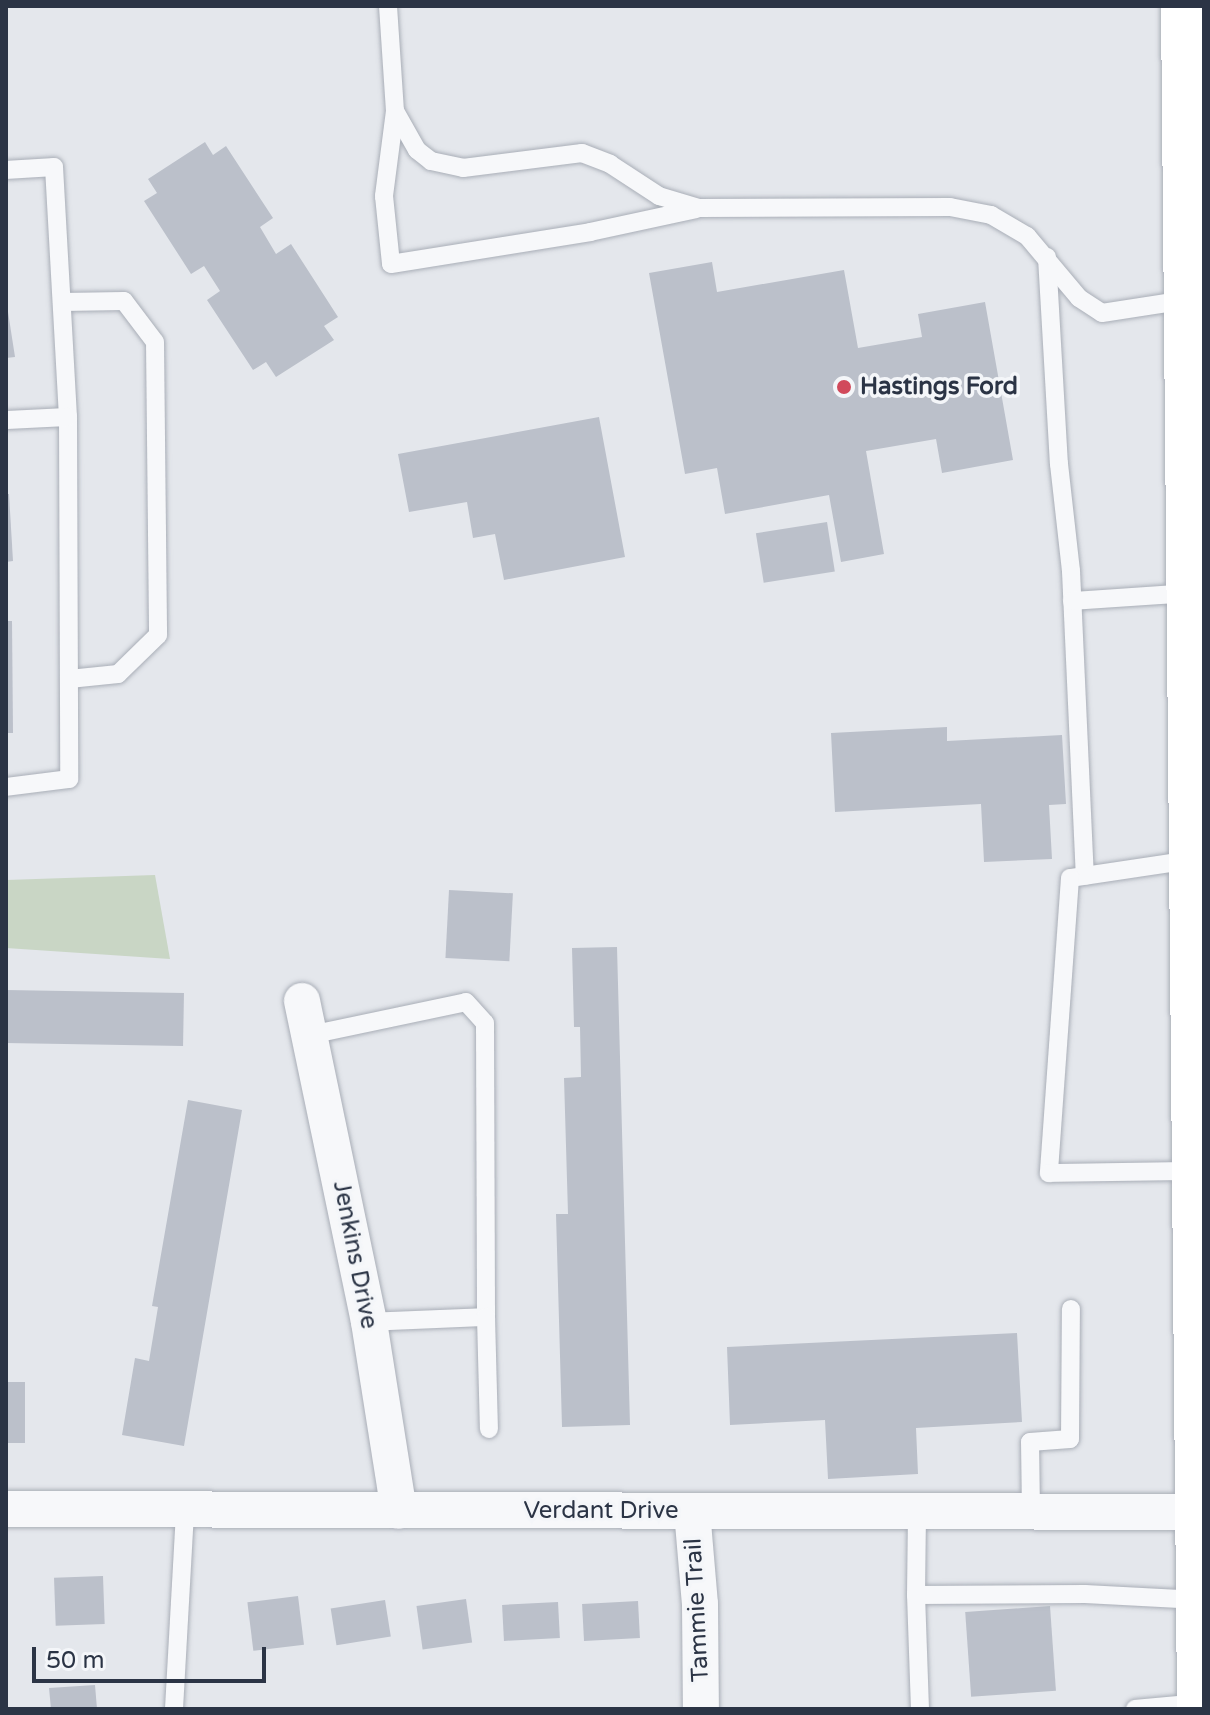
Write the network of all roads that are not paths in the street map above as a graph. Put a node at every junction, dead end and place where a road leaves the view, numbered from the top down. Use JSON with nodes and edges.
{"nodes":[{"id":1,"x":388,"y":6,"type":"edge"},
{"id":2,"x":1183,"y":6,"type":"edge"},
{"id":3,"x":395,"y":111,"type":"junction"},
{"id":4,"x":6,"y":170,"type":"edge"},
{"id":5,"x":699,"y":208,"type":"junction"},
{"id":6,"x":1047,"y":257,"type":"junction"},
{"id":7,"x":1186,"y":300,"type":"junction"},
{"id":8,"x":62,"y":302,"type":"junction"},
{"id":9,"x":68,"y":417,"type":"junction"},
{"id":10,"x":6,"y":420,"type":"edge"},
{"id":11,"x":1189,"y":593,"type":"junction"},
{"id":12,"x":1072,"y":601,"type":"junction"},
{"id":13,"x":69,"y":679,"type":"junction"},
{"id":14,"x":6,"y":787,"type":"edge"},
{"id":15,"x":1191,"y":860,"type":"junction"},
{"id":16,"x":1085,"y":876,"type":"junction"},
{"id":17,"x":302,"y":1001,"type":"dead end"},
{"id":18,"x":1198,"y":1004,"type":"edge"},
{"id":19,"x":310,"y":1035,"type":"junction"},
{"id":20,"x":1199,"y":1121,"type":"edge"},
{"id":21,"x":1197,"y":1199,"type":"edge"},
{"id":22,"x":1071,"y":1309,"type":"dead end"},
{"id":23,"x":486,"y":1317,"type":"junction"},
{"id":24,"x":369,"y":1322,"type":"junction"},
{"id":25,"x":489,"y":1429,"type":"dead end"},
{"id":26,"x":6,"y":1509,"type":"edge"},
{"id":27,"x":185,"y":1510,"type":"junction"},
{"id":28,"x":399,"y":1511,"type":"junction"},
{"id":29,"x":692,"y":1511,"type":"junction"},
{"id":30,"x":917,"y":1512,"type":"junction"},
{"id":31,"x":1031,"y":1512,"type":"junction"},
{"id":32,"x":1200,"y":1514,"type":"edge"},
{"id":33,"x":916,"y":1595,"type":"junction"},
{"id":34,"x":1200,"y":1600,"type":"edge"},
{"id":35,"x":1200,"y":1705,"type":"edge"},
{"id":36,"x":174,"y":1709,"type":"edge"},
{"id":37,"x":701,"y":1709,"type":"edge"},
{"id":38,"x":920,"y":1709,"type":"edge"},
{"id":39,"x":1135,"y":1709,"type":"edge"}],
"edges":[{"from":1,"to":3,"type":"lane"},
{"from":2,"to":7,"type":"main road"},
{"from":3,"to":5,"type":"lane"},
{"from":3,"to":5,"type":"lane"},
{"from":4,"to":8,"type":"lane"},
{"from":5,"to":6,"type":"lane"},
{"from":6,"to":7,"type":"lane"},
{"from":6,"to":12,"type":"lane"},
{"from":7,"to":11,"type":"main road"},
{"from":8,"to":9,"type":"lane"},
{"from":8,"to":13,"type":"lane"},
{"from":9,"to":10,"type":"lane"},
{"from":9,"to":13,"type":"lane"},
{"from":11,"to":12,"type":"lane"},
{"from":11,"to":15,"type":"main road"},
{"from":12,"to":16,"type":"lane"},
{"from":13,"to":14,"type":"lane"},
{"from":15,"to":16,"type":"lane"},
{"from":15,"to":18,"type":"main road"},
{"from":16,"to":21,"type":"lane"},
{"from":17,"to":19,"type":"street","name":"Jenkins Drive"},
{"from":18,"to":20,"type":"main road"},
{"from":19,"to":23,"type":"lane"},
{"from":19,"to":24,"type":"street","name":"Jenkins Drive"},
{"from":20,"to":21,"type":"main road"},
{"from":21,"to":32,"type":"main road"},
{"from":22,"to":31,"type":"lane"},
{"from":23,"to":24,"type":"lane"},
{"from":23,"to":25,"type":"lane"},
{"from":24,"to":28,"type":"street","name":"Jenkins Drive"},
{"from":26,"to":27,"type":"street","name":"Verdant Drive"},
{"from":27,"to":28,"type":"street","name":"Verdant Drive"},
{"from":27,"to":36,"type":"lane"},
{"from":28,"to":29,"type":"street","name":"Verdant Drive"},
{"from":29,"to":30,"type":"street","name":"Verdant Drive"},
{"from":29,"to":37,"type":"street","name":"Tammie Trail"},
{"from":30,"to":31,"type":"street","name":"Verdant Drive"},
{"from":30,"to":33,"type":"lane"},
{"from":31,"to":32,"type":"street","name":"Verdant Drive"},
{"from":32,"to":34,"type":"main road"},
{"from":33,"to":34,"type":"lane"},
{"from":33,"to":38,"type":"lane"},
{"from":34,"to":35,"type":"main road"},
{"from":35,"to":39,"type":"lane"}]}
